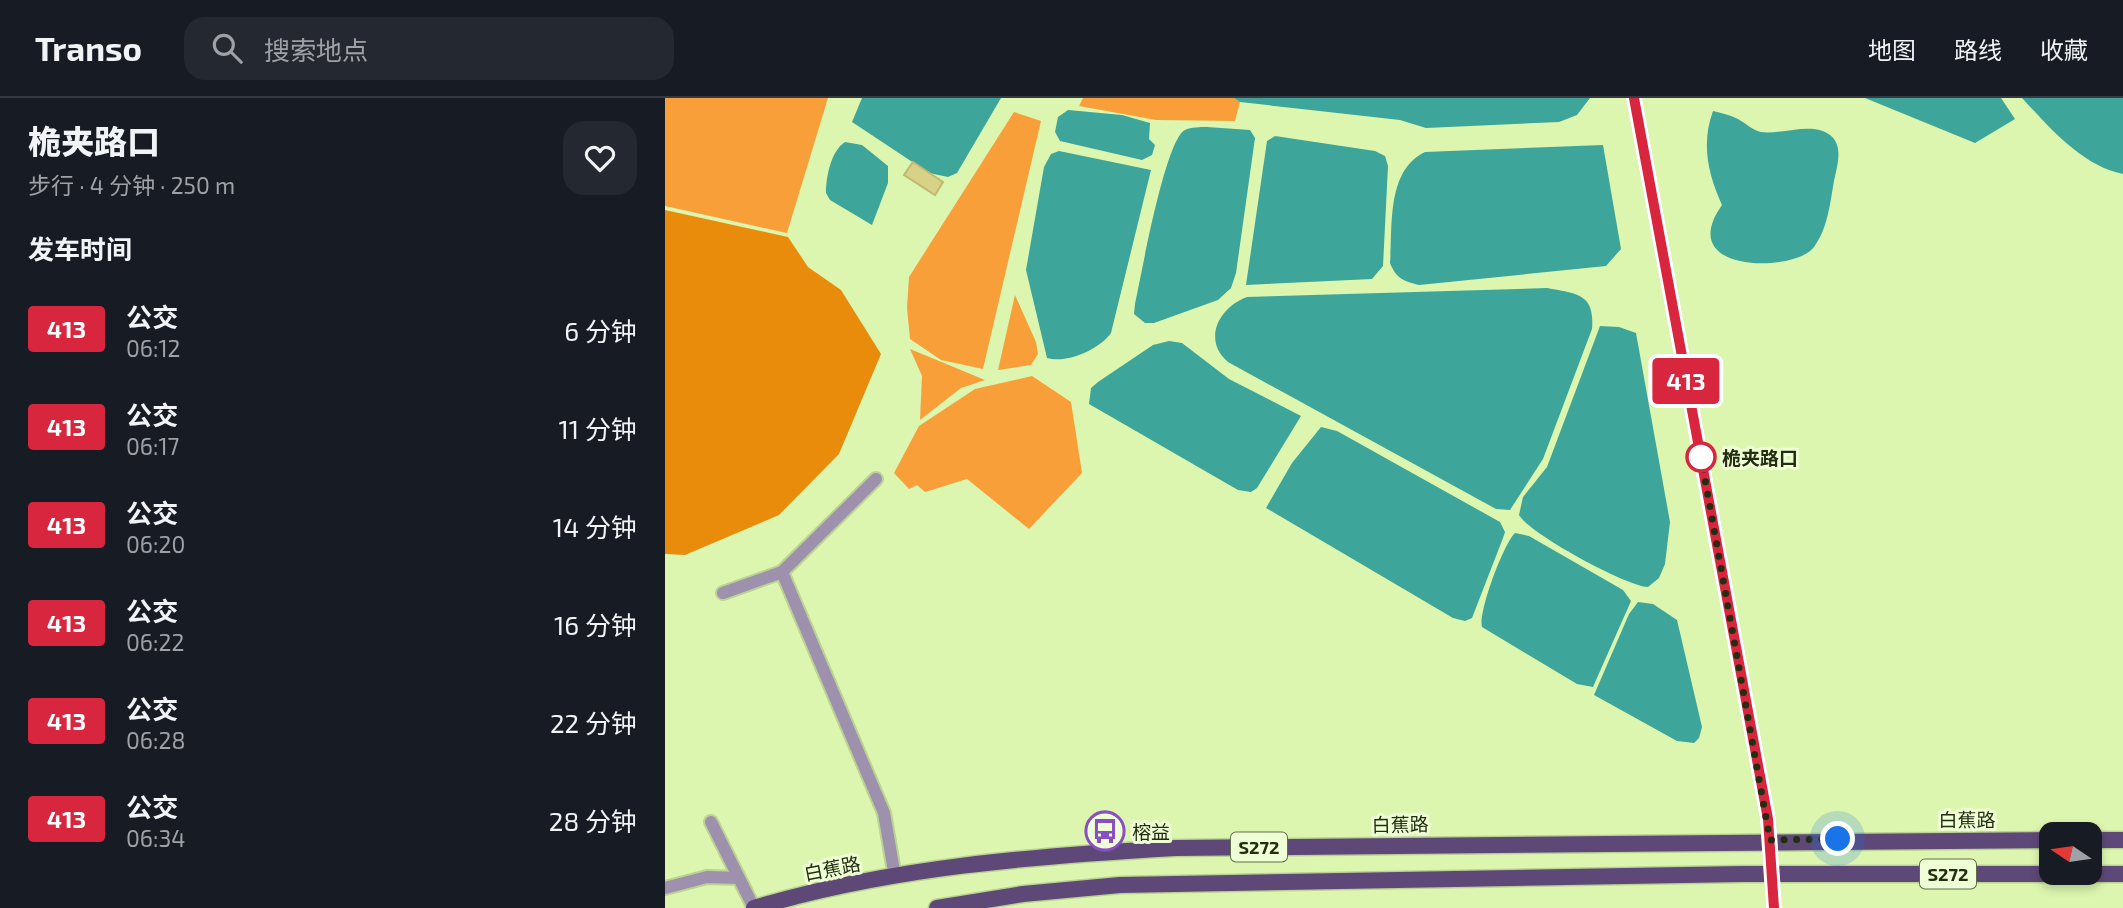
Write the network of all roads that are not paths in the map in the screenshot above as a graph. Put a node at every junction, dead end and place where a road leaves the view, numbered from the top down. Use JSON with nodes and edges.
{"nodes":[{"id":1,"x":1635,"y":103,"type":"edge"},
{"id":2,"x":876,"y":479,"type":"dead end"},
{"id":3,"x":782,"y":572,"type":"junction"},
{"id":4,"x":723,"y":593,"type":"dead end"},
{"id":5,"x":711,"y":822,"type":"dead end"},
{"id":6,"x":1770,"y":840,"type":"junction"},
{"id":7,"x":2039,"y":840,"type":"edge"},
{"id":8,"x":2102,"y":840,"type":"edge"},
{"id":9,"x":2123,"y":840,"type":"edge"},
{"id":10,"x":1773,"y":874,"type":"junction"},
{"id":11,"x":2123,"y":874,"type":"edge"},
{"id":12,"x":895,"y":877,"type":"junction"},
{"id":13,"x":739,"y":878,"type":"junction"},
{"id":14,"x":665,"y":888,"type":"edge"},
{"id":15,"x":754,"y":908,"type":"edge"},
{"id":16,"x":937,"y":908,"type":"edge"},
{"id":17,"x":1774,"y":908,"type":"edge"}],
"edges":[{"from":1,"to":6,"type":"street"},
{"from":2,"to":3,"type":"street"},
{"from":3,"to":4,"type":"street"},
{"from":3,"to":12,"type":"street"},
{"from":5,"to":13,"type":"street"},
{"from":6,"to":7,"type":"main road","name":"白蕉路","number":"S272"},
{"from":6,"to":10,"type":"street"},
{"from":6,"to":12,"type":"main road","name":"白蕉路","number":"S272"},
{"from":8,"to":9,"type":"main road"},
{"from":10,"to":11,"type":"main road","number":"S272"},
{"from":10,"to":16,"type":"main road","number":"S272"},
{"from":10,"to":17,"type":"street"},
{"from":12,"to":15,"type":"main road","name":"白蕉路","number":"S272"},
{"from":13,"to":14,"type":"street"},
{"from":13,"to":15,"type":"street"}]}
